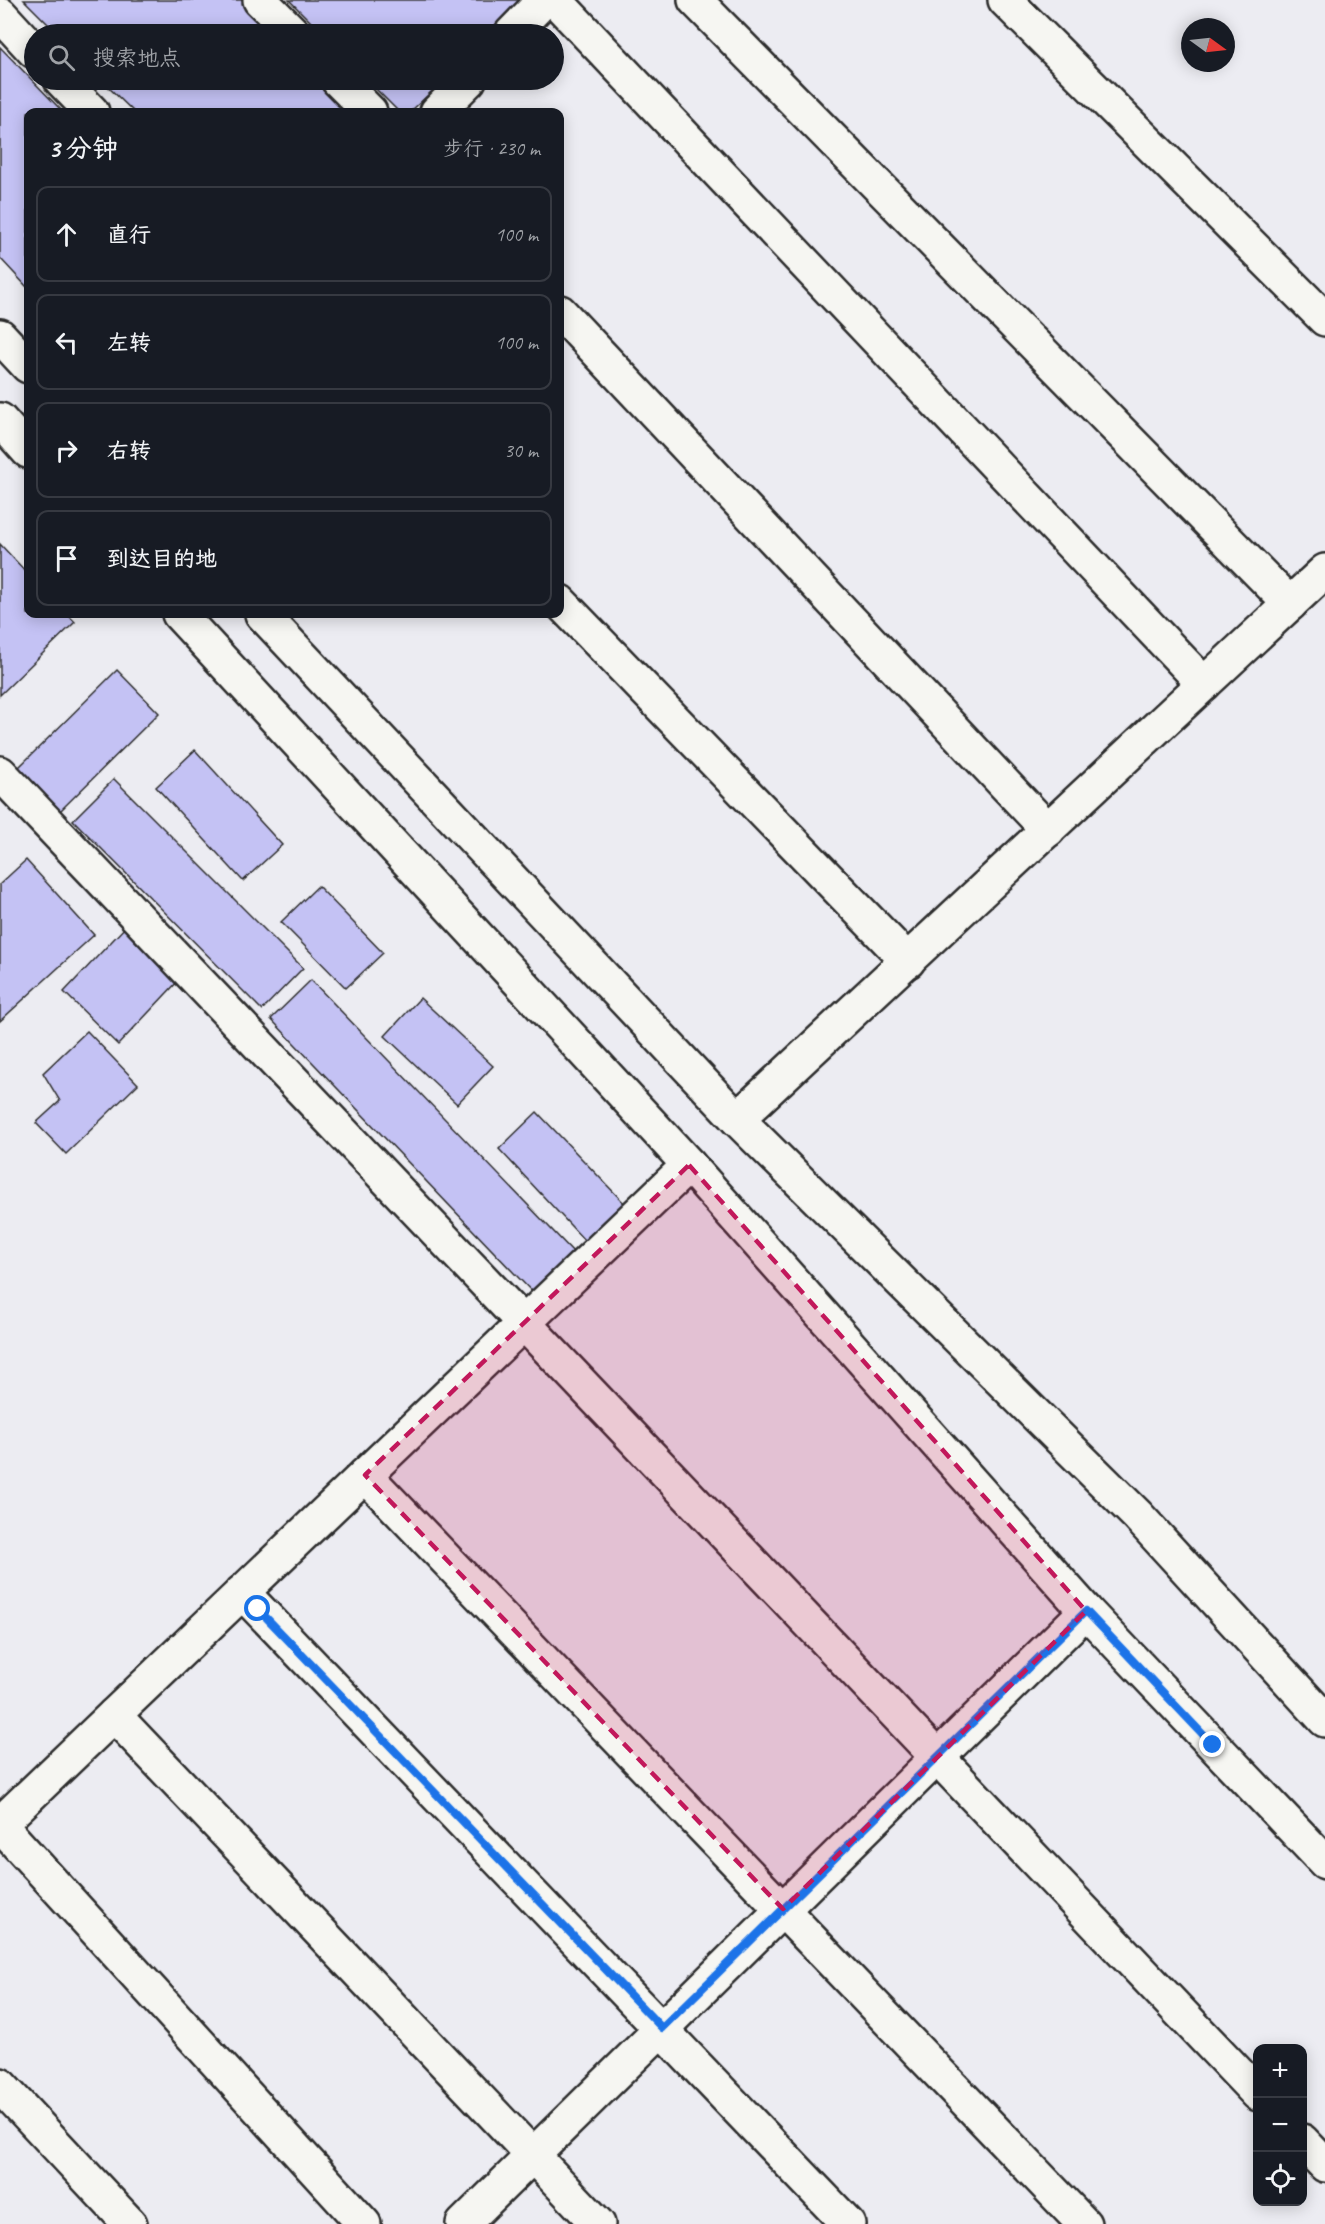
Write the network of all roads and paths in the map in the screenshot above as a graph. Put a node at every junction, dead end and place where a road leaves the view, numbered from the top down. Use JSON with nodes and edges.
{"nodes":[{"id":1,"x":260,"y":0,"type":"edge"},
{"id":2,"x":544,"y":0,"type":"edge"},
{"id":3,"x":555,"y":0,"type":"edge"},
{"id":4,"x":695,"y":0,"type":"edge"},
{"id":5,"x":1005,"y":0,"type":"edge"},
{"id":6,"x":0,"y":14,"type":"edge"},
{"id":7,"x":284,"y":24,"type":"edge"},
{"id":8,"x":521,"y":24,"type":"edge"},
{"id":9,"x":24,"y":40,"type":"edge"},
{"id":10,"x":71,"y":90,"type":"edge"},
{"id":11,"x":348,"y":90,"type":"edge"},
{"id":12,"x":459,"y":90,"type":"edge"},
{"id":13,"x":88,"y":108,"type":"edge"},
{"id":14,"x":366,"y":108,"type":"edge"},
{"id":15,"x":441,"y":108,"type":"edge"},
{"id":16,"x":564,"y":316,"type":"edge"},
{"id":17,"x":1325,"y":319,"type":"edge"},
{"id":18,"x":0,"y":336,"type":"edge"},
{"id":19,"x":24,"y":362,"type":"edge"},
{"id":20,"x":0,"y":420,"type":"edge"},
{"id":21,"x":24,"y":447,"type":"edge"},
{"id":22,"x":1325,"y":571,"type":"edge"},
{"id":23,"x":1290,"y":604,"type":"junction"},
{"id":24,"x":564,"y":606,"type":"edge"},
{"id":25,"x":183,"y":618,"type":"edge"},
{"id":26,"x":266,"y":618,"type":"edge"},
{"id":27,"x":1204,"y":684,"type":"junction"},
{"id":28,"x":0,"y":774,"type":"edge"},
{"id":29,"x":1048,"y":830,"type":"junction"},
{"id":30,"x":908,"y":961,"type":"junction"},
{"id":31,"x":737,"y":1119,"type":"junction"},
{"id":32,"x":689,"y":1165,"type":"junction"},
{"id":33,"x":524,"y":1323,"type":"junction"},
{"id":34,"x":365,"y":1475,"type":"junction"},
{"id":35,"x":242,"y":1592,"type":"junction"},
{"id":36,"x":1086,"y":1611,"type":"junction"},
{"id":37,"x":114,"y":1715,"type":"junction"},
{"id":38,"x":1325,"y":1720,"type":"edge"},
{"id":39,"x":937,"y":1756,"type":"junction"},
{"id":40,"x":0,"y":1824,"type":"edge"},
{"id":41,"x":1325,"y":1862,"type":"edge"},
{"id":42,"x":783,"y":1909,"type":"junction"},
{"id":43,"x":662,"y":2028,"type":"junction"},
{"id":44,"x":0,"y":2085,"type":"edge"},
{"id":45,"x":1253,"y":2090,"type":"edge"},
{"id":46,"x":1307,"y":2146,"type":"edge"},
{"id":47,"x":533,"y":2155,"type":"junction"},
{"id":48,"x":1325,"y":2165,"type":"edge"},
{"id":49,"x":130,"y":2224,"type":"edge"},
{"id":50,"x":364,"y":2224,"type":"edge"},
{"id":51,"x":463,"y":2224,"type":"edge"},
{"id":52,"x":598,"y":2224,"type":"edge"},
{"id":53,"x":848,"y":2224,"type":"edge"},
{"id":54,"x":1083,"y":2224,"type":"edge"}],
"edges":[{"from":1,"to":7,"type":"street"},
{"from":2,"to":8,"type":"street"},
{"from":3,"to":27,"type":"street"},
{"from":4,"to":23,"type":"street"},
{"from":5,"to":17,"type":"street"},
{"from":6,"to":9,"type":"street"},
{"from":10,"to":13,"type":"street"},
{"from":11,"to":14,"type":"street"},
{"from":12,"to":15,"type":"street"},
{"from":16,"to":29,"type":"street"},
{"from":18,"to":19,"type":"street"},
{"from":20,"to":21,"type":"street"},
{"from":22,"to":23,"type":"street"},
{"from":23,"to":27,"type":"street"},
{"from":24,"to":30,"type":"street"},
{"from":25,"to":32,"type":"street"},
{"from":26,"to":31,"type":"street"},
{"from":27,"to":29,"type":"street"},
{"from":28,"to":33,"type":"street"},
{"from":29,"to":30,"type":"street"},
{"from":30,"to":31,"type":"street"},
{"from":31,"to":38,"type":"street"},
{"from":32,"to":33,"type":"street"},
{"from":32,"to":36,"type":"street"},
{"from":33,"to":34,"type":"street"},
{"from":33,"to":39,"type":"street"},
{"from":34,"to":35,"type":"street"},
{"from":34,"to":42,"type":"street"},
{"from":35,"to":37,"type":"street"},
{"from":35,"to":43,"type":"street"},
{"from":36,"to":39,"type":"street"},
{"from":36,"to":41,"type":"street"},
{"from":37,"to":40,"type":"street"},
{"from":37,"to":47,"type":"street"},
{"from":39,"to":42,"type":"street"},
{"from":39,"to":45,"type":"street"},
{"from":40,"to":50,"type":"street"},
{"from":42,"to":43,"type":"street"},
{"from":42,"to":54,"type":"street"},
{"from":43,"to":47,"type":"street"},
{"from":43,"to":53,"type":"street"},
{"from":44,"to":49,"type":"street"},
{"from":46,"to":48,"type":"street"},
{"from":47,"to":51,"type":"street"},
{"from":47,"to":52,"type":"street"}]}
